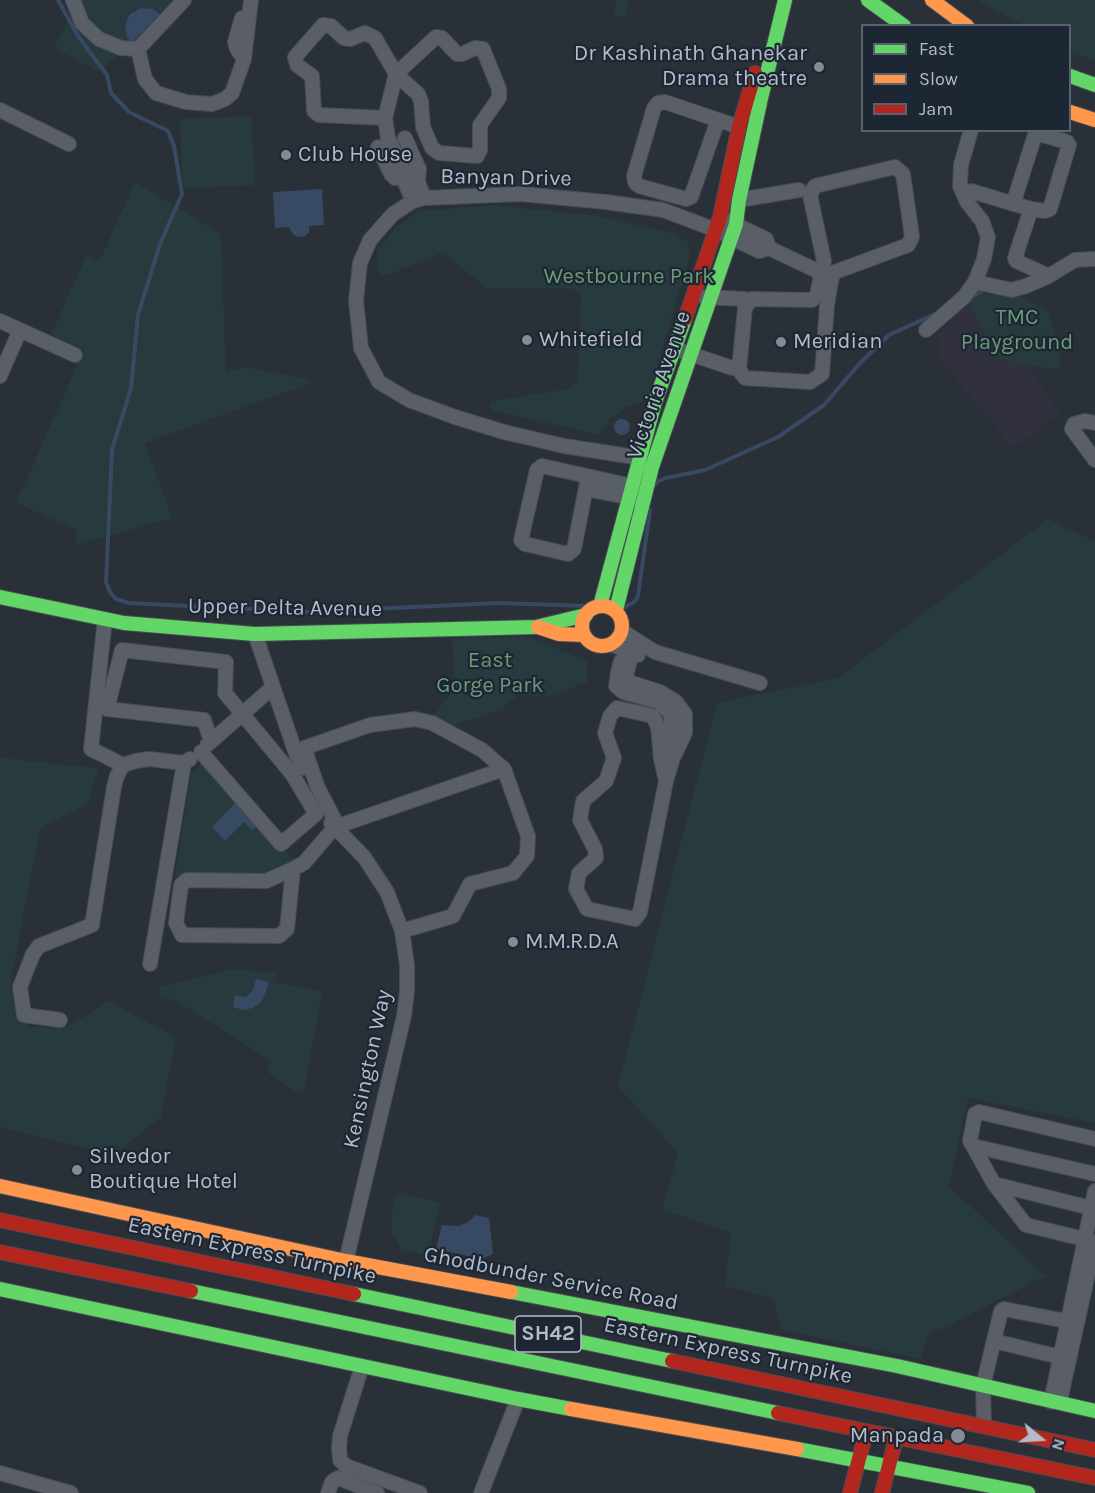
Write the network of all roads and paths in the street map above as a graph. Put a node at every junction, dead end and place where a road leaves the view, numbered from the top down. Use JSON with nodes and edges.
{"nodes":[{"id":1,"x":73,"y":0,"type":"edge"},
{"id":2,"x":184,"y":0,"type":"edge"},
{"id":3,"x":243,"y":0,"type":"edge"},
{"id":4,"x":251,"y":0,"type":"edge"},
{"id":5,"x":781,"y":0,"type":"edge"},
{"id":6,"x":868,"y":0,"type":"edge"},
{"id":7,"x":932,"y":0,"type":"edge"},
{"id":8,"x":901,"y":24,"type":"edge"},
{"id":9,"x":964,"y":24,"type":"edge"},
{"id":10,"x":138,"y":48,"type":"junction"},
{"id":11,"x":244,"y":59,"type":"junction"},
{"id":12,"x":396,"y":74,"type":"junction"},
{"id":13,"x":1071,"y":76,"type":"edge"},
{"id":14,"x":1095,"y":85,"type":"edge"},
{"id":15,"x":0,"y":110,"type":"edge"},
{"id":16,"x":1071,"y":112,"type":"edge"},
{"id":17,"x":385,"y":118,"type":"junction"},
{"id":18,"x":718,"y":120,"type":"junction"},
{"id":19,"x":1095,"y":120,"type":"edge"},
{"id":20,"x":739,"y":127,"type":"junction"},
{"id":21,"x":970,"y":132,"type":"edge"},
{"id":22,"x":405,"y":138,"type":"dead end"},
{"id":23,"x":69,"y":144,"type":"dead end"},
{"id":24,"x":378,"y":147,"type":"dead end"},
{"id":25,"x":419,"y":169,"type":"junction"},
{"id":26,"x":402,"y":176,"type":"junction"},
{"id":27,"x":799,"y":190,"type":"dead end"},
{"id":28,"x":971,"y":191,"type":"dead end"},
{"id":29,"x":418,"y":199,"type":"junction"},
{"id":30,"x":739,"y":200,"type":"junction"},
{"id":31,"x":1013,"y":204,"type":"junction"},
{"id":32,"x":1031,"y":209,"type":"junction"},
{"id":33,"x":718,"y":224,"type":"junction"},
{"id":34,"x":734,"y":231,"type":"junction"},
{"id":35,"x":1095,"y":259,"type":"edge"},
{"id":36,"x":826,"y":276,"type":"junction"},
{"id":37,"x":1049,"y":276,"type":"junction"},
{"id":38,"x":975,"y":282,"type":"junction"},
{"id":39,"x":694,"y":296,"type":"junction"},
{"id":40,"x":712,"y":298,"type":"junction"},
{"id":41,"x":744,"y":299,"type":"dead end"},
{"id":42,"x":0,"y":321,"type":"edge"},
{"id":43,"x":20,"y":330,"type":"junction"},
{"id":44,"x":926,"y":330,"type":"dead end"},
{"id":45,"x":673,"y":348,"type":"junction"},
{"id":46,"x":690,"y":354,"type":"junction"},
{"id":47,"x":75,"y":355,"type":"dead end"},
{"id":48,"x":732,"y":368,"type":"dead end"},
{"id":49,"x":0,"y":376,"type":"edge"},
{"id":50,"x":655,"y":402,"type":"junction"},
{"id":51,"x":672,"y":407,"type":"junction"},
{"id":52,"x":1095,"y":423,"type":"edge"},
{"id":53,"x":647,"y":459,"type":"junction"},
{"id":54,"x":1095,"y":460,"type":"edge"},
{"id":55,"x":587,"y":483,"type":"junction"},
{"id":56,"x":639,"y":493,"type":"junction"},
{"id":57,"x":618,"y":542,"type":"junction"},
{"id":58,"x":632,"y":546,"type":"junction"},
{"id":59,"x":0,"y":597,"type":"edge"},
{"id":60,"x":600,"y":606,"type":"junction"},
{"id":61,"x":616,"y":610,"type":"junction"},
{"id":62,"x":586,"y":615,"type":"junction"},
{"id":63,"x":105,"y":620,"type":"junction"},
{"id":64,"x":536,"y":627,"type":"junction"},
{"id":65,"x":622,"y":631,"type":"junction"},
{"id":66,"x":255,"y":634,"type":"junction"},
{"id":67,"x":584,"y":634,"type":"junction"},
{"id":68,"x":611,"y":644,"type":"junction"},
{"id":69,"x":629,"y":652,"type":"junction"},
{"id":70,"x":655,"y":652,"type":"junction"},
{"id":71,"x":760,"y":683,"type":"dead end"},
{"id":72,"x":273,"y":687,"type":"junction"},
{"id":73,"x":632,"y":689,"type":"junction"},
{"id":74,"x":242,"y":713,"type":"junction"},
{"id":75,"x":211,"y":741,"type":"junction"},
{"id":76,"x":201,"y":752,"type":"junction"},
{"id":77,"x":184,"y":763,"type":"junction"},
{"id":78,"x":123,"y":765,"type":"junction"},
{"id":79,"x":504,"y":769,"type":"junction"},
{"id":80,"x":666,"y":781,"type":"junction"},
{"id":81,"x":334,"y":828,"type":"junction"},
{"id":82,"x":293,"y":869,"type":"junction"},
{"id":83,"x":402,"y":931,"type":"junction"},
{"id":84,"x":150,"y":964,"type":"dead end"},
{"id":85,"x":60,"y":1020,"type":"dead end"},
{"id":86,"x":1095,"y":1139,"type":"edge"},
{"id":87,"x":973,"y":1146,"type":"junction"},
{"id":88,"x":1095,"y":1174,"type":"edge"},
{"id":89,"x":994,"y":1184,"type":"junction"},
{"id":90,"x":0,"y":1186,"type":"edge"},
{"id":91,"x":1095,"y":1191,"type":"edge"},
{"id":92,"x":1090,"y":1208,"type":"junction"},
{"id":93,"x":0,"y":1220,"type":"edge"},
{"id":94,"x":1090,"y":1240,"type":"edge"},
{"id":95,"x":0,"y":1252,"type":"edge"},
{"id":96,"x":346,"y":1261,"type":"junction"},
{"id":97,"x":0,"y":1289,"type":"edge"},
{"id":98,"x":1066,"y":1321,"type":"junction"},
{"id":99,"x":994,"y":1341,"type":"junction"},
{"id":100,"x":1060,"y":1357,"type":"junction"},
{"id":101,"x":362,"y":1366,"type":"junction"},
{"id":102,"x":983,"y":1386,"type":"junction"},
{"id":103,"x":518,"y":1399,"type":"junction"},
{"id":104,"x":1055,"y":1403,"type":"junction"},
{"id":105,"x":1095,"y":1411,"type":"edge"},
{"id":106,"x":984,"y":1426,"type":"junction"},
{"id":107,"x":866,"y":1432,"type":"junction"},
{"id":108,"x":896,"y":1438,"type":"junction"},
{"id":109,"x":1095,"y":1450,"type":"edge"},
{"id":110,"x":858,"y":1460,"type":"junction"},
{"id":111,"x":889,"y":1465,"type":"junction"},
{"id":112,"x":0,"y":1473,"type":"edge"},
{"id":113,"x":1095,"y":1478,"type":"edge"},
{"id":114,"x":995,"y":1490,"type":"edge"},
{"id":115,"x":71,"y":1493,"type":"edge"},
{"id":116,"x":328,"y":1493,"type":"edge"},
{"id":117,"x":377,"y":1493,"type":"edge"},
{"id":118,"x":420,"y":1493,"type":"edge"},
{"id":119,"x":481,"y":1493,"type":"edge"},
{"id":120,"x":850,"y":1493,"type":"edge"},
{"id":121,"x":882,"y":1493,"type":"edge"},
{"id":122,"x":1028,"y":1493,"type":"edge"}],
"edges":[{"from":1,"to":10,"type":"street"},
{"from":2,"to":10,"type":"street"},
{"from":3,"to":11,"type":"street"},
{"from":4,"to":11,"type":"street"},
{"from":5,"to":20,"type":"street","name":"Victoria Avenue"},
{"from":5,"to":30,"type":"street","name":"Victoria Avenue"},
{"from":6,"to":8,"type":"street"},
{"from":7,"to":9,"type":"street"},
{"from":10,"to":11,"type":"street"},
{"from":12,"to":12,"type":"street"},
{"from":12,"to":17,"type":"street"},
{"from":12,"to":17,"type":"street"},
{"from":13,"to":14,"type":"street"},
{"from":15,"to":23,"type":"street"},
{"from":16,"to":19,"type":"street"},
{"from":17,"to":26,"type":"street"},
{"from":18,"to":18,"type":"street"},
{"from":18,"to":20,"type":"street"},
{"from":20,"to":33,"type":"street","name":"Victoria Avenue"},
{"from":21,"to":38,"type":"street"},
{"from":22,"to":25,"type":"street"},
{"from":24,"to":26,"type":"street"},
{"from":25,"to":26,"type":"street"},
{"from":25,"to":29,"type":"street"},
{"from":26,"to":29,"type":"street"},
{"from":27,"to":30,"type":"street"},
{"from":28,"to":31,"type":"street"},
{"from":29,"to":33,"type":"street","name":"Banyan Drive"},
{"from":29,"to":53,"type":"street","name":"Banyan Drive"},
{"from":30,"to":34,"type":"street","name":"Victoria Avenue"},
{"from":31,"to":32,"type":"street"},
{"from":31,"to":32,"type":"street"},
{"from":32,"to":37,"type":"street"},
{"from":33,"to":34,"type":"street","name":"Banyan Drive"},
{"from":33,"to":39,"type":"street","name":"Victoria Avenue"},
{"from":34,"to":36,"type":"street","name":"Banyan Drive"},
{"from":34,"to":40,"type":"street","name":"Victoria Avenue"},
{"from":35,"to":37,"type":"street"},
{"from":36,"to":36,"type":"street"},
{"from":36,"to":36,"type":"street"},
{"from":37,"to":38,"type":"street"},
{"from":38,"to":44,"type":"street"},
{"from":39,"to":40,"type":"street"},
{"from":39,"to":45,"type":"street","name":"Victoria Avenue"},
{"from":40,"to":41,"type":"street"},
{"from":40,"to":46,"type":"street","name":"Victoria Avenue"},
{"from":42,"to":43,"type":"street"},
{"from":43,"to":47,"type":"street"},
{"from":43,"to":49,"type":"street"},
{"from":45,"to":46,"type":"street"},
{"from":45,"to":50,"type":"street","name":"Victoria Avenue"},
{"from":46,"to":48,"type":"street"},
{"from":46,"to":51,"type":"street","name":"Victoria Avenue"},
{"from":50,"to":51,"type":"street"},
{"from":50,"to":53,"type":"street","name":"Victoria Avenue"},
{"from":51,"to":53,"type":"street","name":"Victoria Avenue"},
{"from":52,"to":54,"type":"street"},
{"from":53,"to":56,"type":"street","name":"Victoria Avenue"},
{"from":55,"to":55,"type":"street"},
{"from":55,"to":56,"type":"street"},
{"from":56,"to":57,"type":"street","name":"Victoria Avenue"},
{"from":56,"to":58,"type":"street","name":"Victoria Avenue"},
{"from":57,"to":58,"type":"street"},
{"from":57,"to":60,"type":"street","name":"Victoria Avenue"},
{"from":58,"to":61,"type":"street","name":"Victoria Avenue"},
{"from":59,"to":63,"type":"street","name":"Upper Delta Avenue"},
{"from":60,"to":61,"type":"street"},
{"from":60,"to":62,"type":"street"},
{"from":61,"to":65,"type":"street"},
{"from":62,"to":64,"type":"street","name":"Upper Delta Avenue"},
{"from":62,"to":67,"type":"street"},
{"from":63,"to":66,"type":"street","name":"Upper Delta Avenue"},
{"from":63,"to":78,"type":"street"},
{"from":64,"to":66,"type":"street","name":"Upper Delta Avenue"},
{"from":64,"to":67,"type":"street","name":"Upper Delta Avenue"},
{"from":65,"to":68,"type":"street"},
{"from":65,"to":70,"type":"street"},
{"from":66,"to":72,"type":"street","name":"Kensington Way"},
{"from":67,"to":68,"type":"street"},
{"from":68,"to":69,"type":"street"},
{"from":69,"to":70,"type":"street"},
{"from":69,"to":73,"type":"street"},
{"from":69,"to":73,"type":"street"},
{"from":70,"to":71,"type":"street"},
{"from":72,"to":74,"type":"street"},
{"from":72,"to":81,"type":"street","name":"Kensington Way"},
{"from":73,"to":80,"type":"street"},
{"from":74,"to":75,"type":"street"},
{"from":74,"to":75,"type":"street"},
{"from":74,"to":76,"type":"street"},
{"from":75,"to":76,"type":"street"},
{"from":76,"to":77,"type":"street"},
{"from":77,"to":78,"type":"street"},
{"from":77,"to":84,"type":"street"},
{"from":78,"to":85,"type":"street"},
{"from":79,"to":79,"type":"street"},
{"from":79,"to":83,"type":"street"},
{"from":80,"to":80,"type":"street"},
{"from":81,"to":82,"type":"street"},
{"from":81,"to":83,"type":"street","name":"Kensington Way"},
{"from":82,"to":82,"type":"street"},
{"from":83,"to":96,"type":"street","name":"Kensington Way"},
{"from":86,"to":87,"type":"street"},
{"from":87,"to":88,"type":"street"},
{"from":87,"to":89,"type":"street"},
{"from":89,"to":92,"type":"street"},
{"from":89,"to":94,"type":"street"},
{"from":90,"to":96,"type":"street","name":"Ghodbunder Service Road"},
{"from":91,"to":92,"type":"street"},
{"from":92,"to":94,"type":"street"},
{"from":93,"to":106,"type":"street","name":"Eastern Express Turnpike","number":"SH42"},
{"from":94,"to":98,"type":"street"},
{"from":94,"to":104,"type":"street"},
{"from":95,"to":107,"type":"street","number":"SH42"},
{"from":96,"to":102,"type":"street","name":"Ghodbunder Service Road"},
{"from":97,"to":101,"type":"street"},
{"from":98,"to":99,"type":"street"},
{"from":98,"to":100,"type":"street"},
{"from":99,"to":100,"type":"street"},
{"from":99,"to":102,"type":"street"},
{"from":100,"to":104,"type":"street"},
{"from":101,"to":103,"type":"street"},
{"from":101,"to":118,"type":"street"},
{"from":102,"to":104,"type":"street","name":"Ghodbunder Service Road"},
{"from":102,"to":106,"type":"street"},
{"from":103,"to":110,"type":"street"},
{"from":103,"to":119,"type":"street"},
{"from":104,"to":105,"type":"street","name":"Ghodbunder Service Road"},
{"from":106,"to":109,"type":"street","name":"Eastern Express Turnpike","number":"SH42"},
{"from":107,"to":108,"type":"street","number":"SH42"},
{"from":107,"to":110,"type":"street"},
{"from":108,"to":111,"type":"street"},
{"from":108,"to":113,"type":"street","number":"SH42"},
{"from":110,"to":111,"type":"street"},
{"from":110,"to":120,"type":"street"},
{"from":111,"to":114,"type":"street"},
{"from":111,"to":121,"type":"street"},
{"from":112,"to":115,"type":"street"},
{"from":114,"to":122,"type":"street"},
{"from":116,"to":117,"type":"street"}]}
